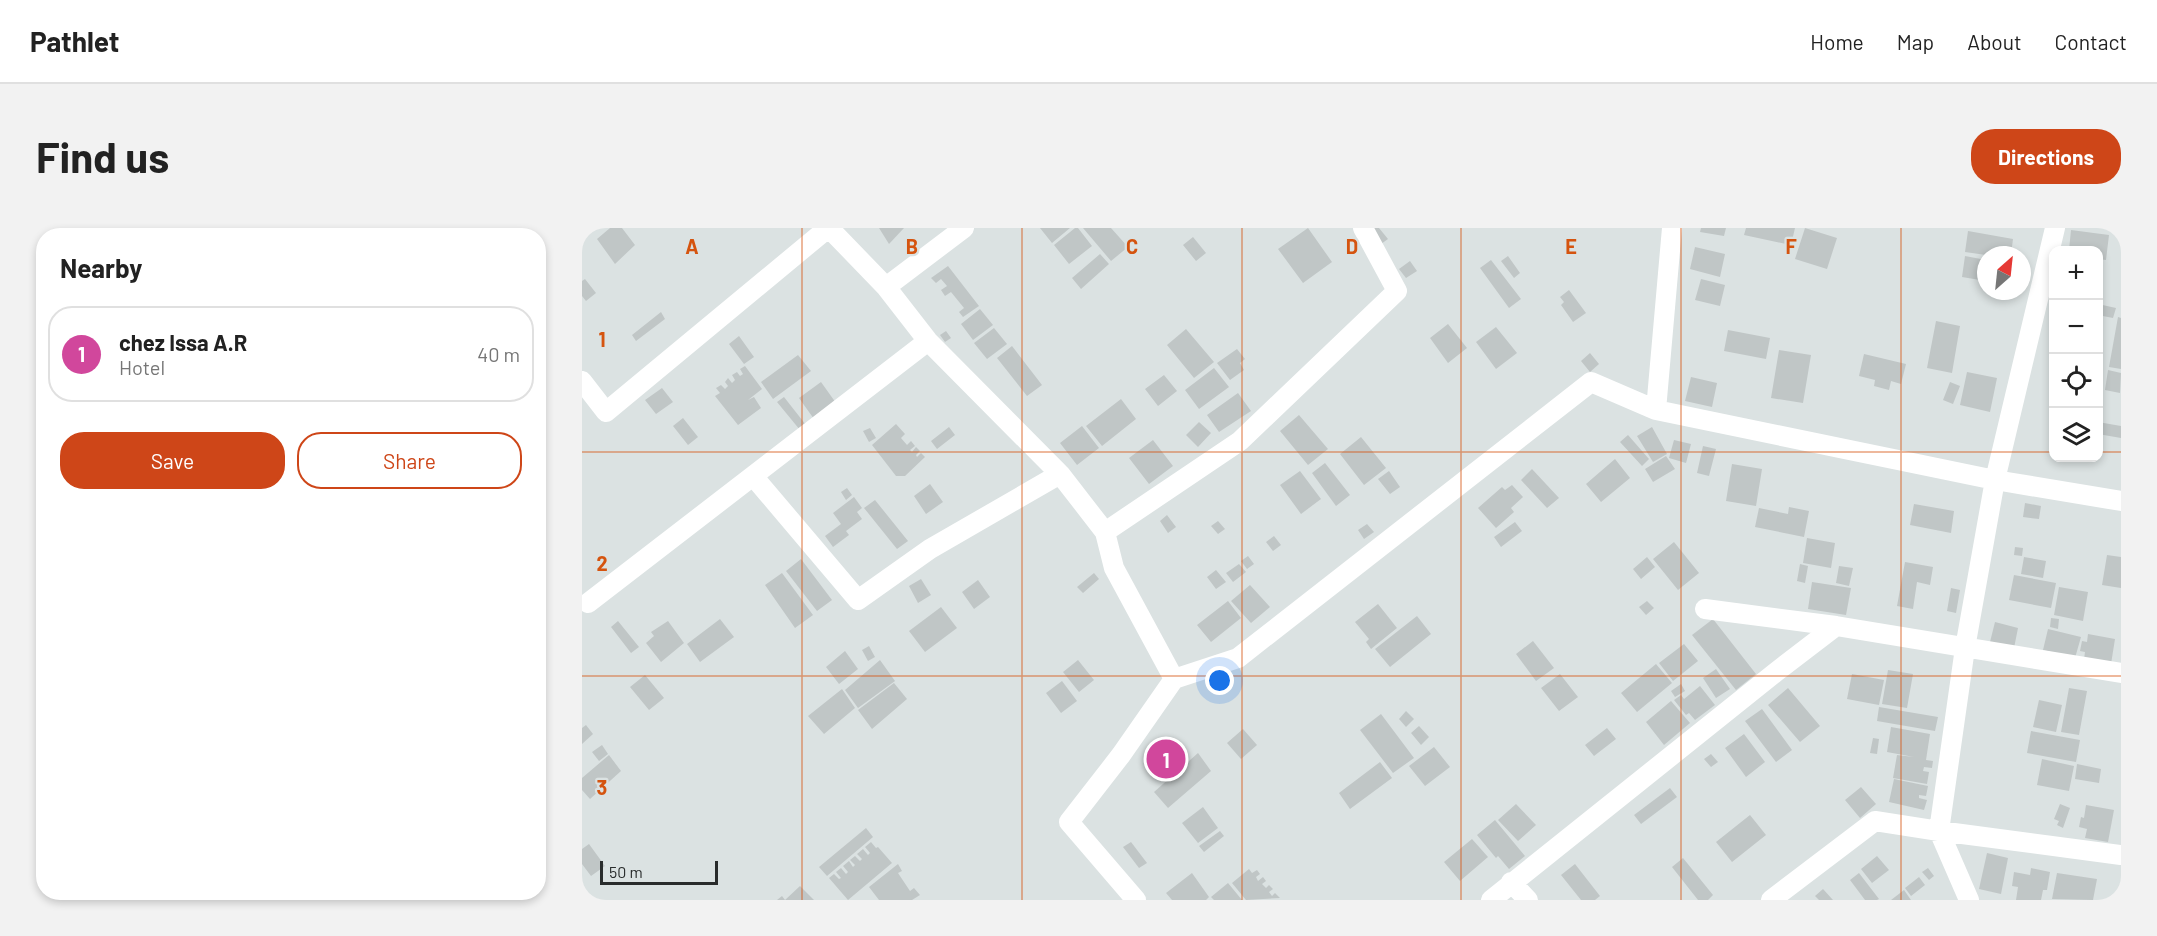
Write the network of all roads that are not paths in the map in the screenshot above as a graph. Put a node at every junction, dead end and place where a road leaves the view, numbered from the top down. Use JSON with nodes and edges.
{"nodes":[{"id":1,"x":828,"y":228,"type":"edge"},
{"id":2,"x":964,"y":228,"type":"edge"},
{"id":3,"x":1363,"y":228,"type":"edge"},
{"id":4,"x":1672,"y":228,"type":"edge"},
{"id":5,"x":2055,"y":228,"type":"edge"},
{"id":6,"x":886,"y":287,"type":"junction"},
{"id":7,"x":928,"y":341,"type":"junction"},
{"id":8,"x":582,"y":381,"type":"edge"},
{"id":9,"x":1656,"y":410,"type":"junction"},
{"id":10,"x":1060,"y":474,"type":"junction"},
{"id":11,"x":753,"y":476,"type":"junction"},
{"id":12,"x":1995,"y":480,"type":"junction"},
{"id":13,"x":2121,"y":501,"type":"edge"},
{"id":14,"x":1105,"y":532,"type":"junction"},
{"id":15,"x":588,"y":603,"type":"dead end"},
{"id":16,"x":1705,"y":609,"type":"dead end"},
{"id":17,"x":1836,"y":626,"type":"junction"},
{"id":18,"x":1965,"y":648,"type":"junction"},
{"id":19,"x":2121,"y":673,"type":"edge"},
{"id":20,"x":1174,"y":679,"type":"junction"},
{"id":21,"x":1939,"y":831,"type":"junction"},
{"id":22,"x":2121,"y":855,"type":"edge"},
{"id":23,"x":1511,"y":882,"type":"junction"},
{"id":24,"x":1136,"y":900,"type":"edge"},
{"id":25,"x":1491,"y":900,"type":"edge"},
{"id":26,"x":1528,"y":900,"type":"edge"},
{"id":27,"x":1771,"y":900,"type":"edge"},
{"id":28,"x":1969,"y":900,"type":"edge"}],
"edges":[{"from":1,"to":6,"type":"street"},
{"from":1,"to":8,"type":"street"},
{"from":2,"to":6,"type":"street"},
{"from":3,"to":14,"type":"street"},
{"from":4,"to":9,"type":"street"},
{"from":5,"to":12,"type":"street"},
{"from":6,"to":7,"type":"street"},
{"from":7,"to":10,"type":"street"},
{"from":7,"to":11,"type":"street"},
{"from":9,"to":12,"type":"street"},
{"from":9,"to":20,"type":"street"},
{"from":10,"to":11,"type":"street"},
{"from":10,"to":14,"type":"street"},
{"from":11,"to":15,"type":"street"},
{"from":12,"to":13,"type":"street"},
{"from":12,"to":18,"type":"street"},
{"from":14,"to":20,"type":"street"},
{"from":16,"to":17,"type":"street"},
{"from":17,"to":18,"type":"street"},
{"from":17,"to":23,"type":"street"},
{"from":18,"to":19,"type":"street"},
{"from":18,"to":21,"type":"street"},
{"from":20,"to":24,"type":"street"},
{"from":21,"to":22,"type":"street"},
{"from":21,"to":27,"type":"street"},
{"from":21,"to":28,"type":"street"},
{"from":23,"to":25,"type":"street"},
{"from":23,"to":26,"type":"street"}]}
